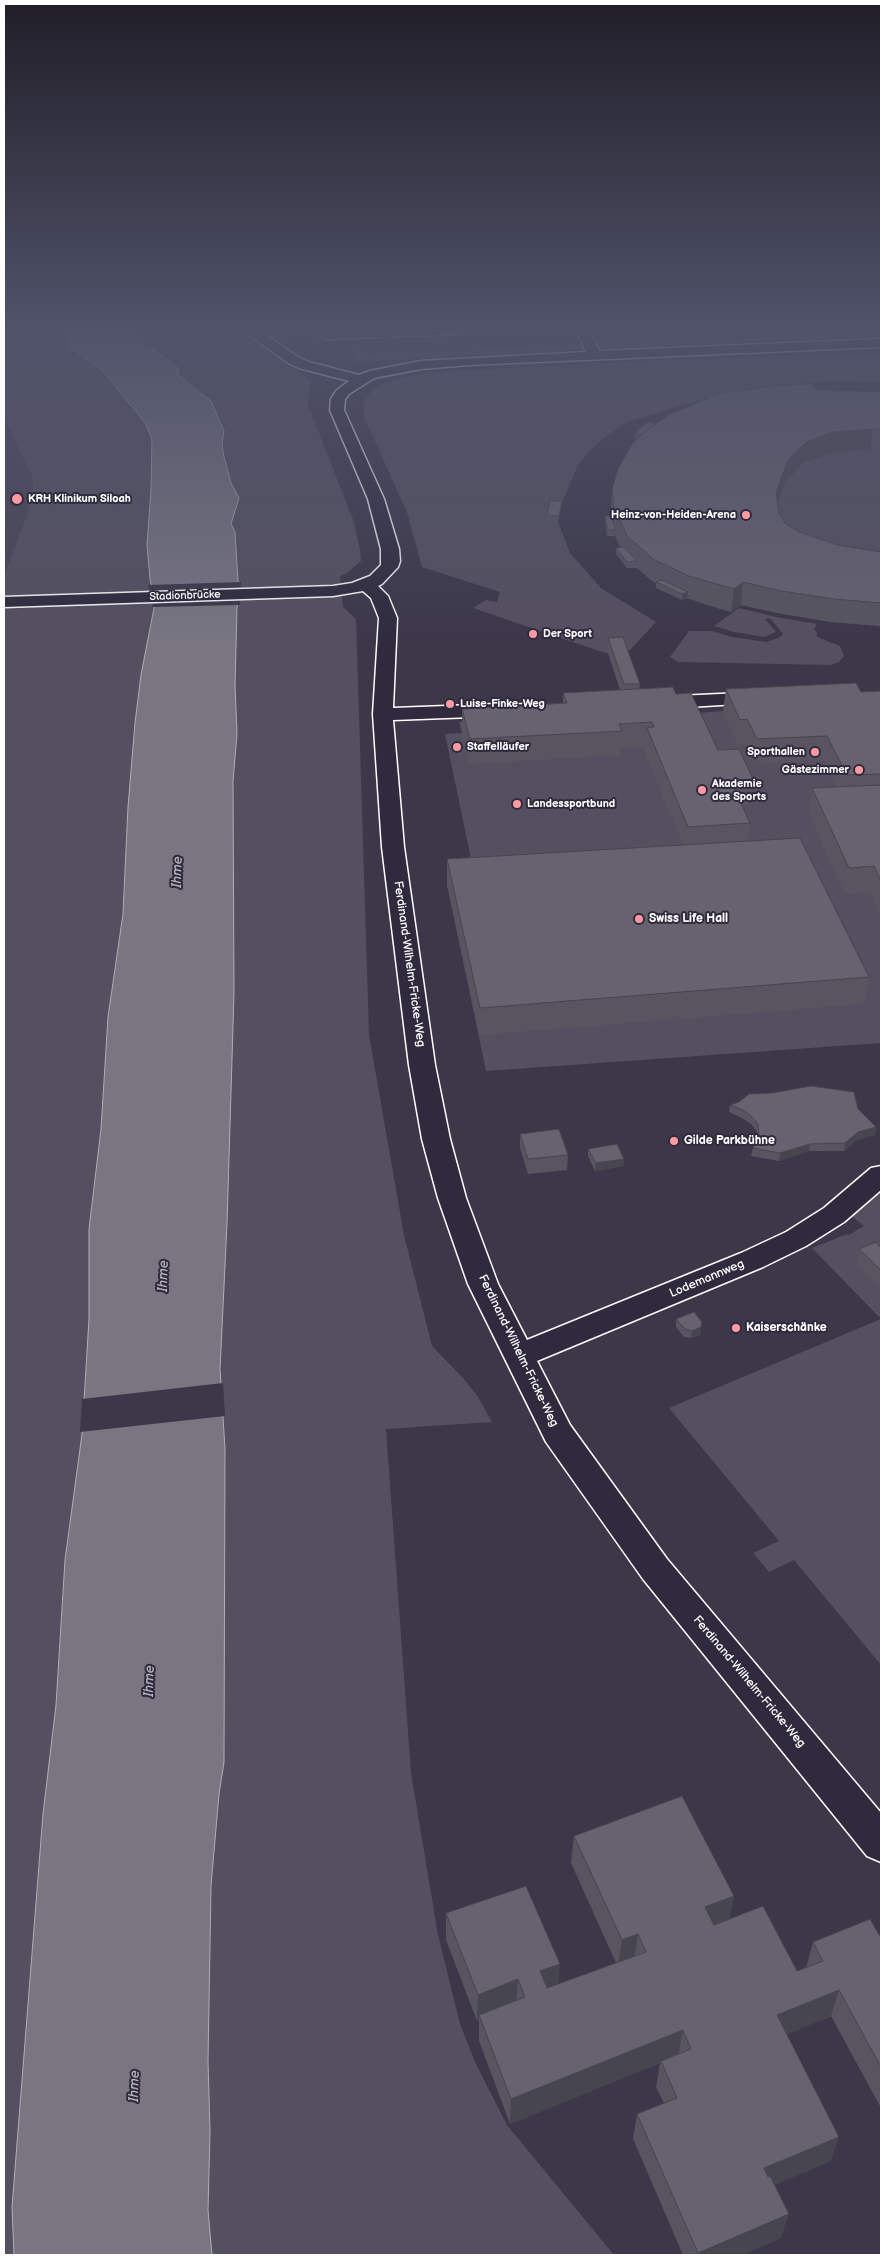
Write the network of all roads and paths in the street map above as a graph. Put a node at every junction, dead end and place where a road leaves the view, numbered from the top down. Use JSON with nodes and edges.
{"nodes":[{"id":1,"x":348,"y":435,"type":"edge"},
{"id":2,"x":366,"y":585,"type":"junction"},
{"id":3,"x":4,"y":602,"type":"edge"},
{"id":4,"x":782,"y":698,"type":"edge"},
{"id":5,"x":642,"y":704,"type":"edge"},
{"id":6,"x":522,"y":708,"type":"edge"},
{"id":7,"x":384,"y":714,"type":"junction"},
{"id":8,"x":881,"y":1174,"type":"edge"},
{"id":9,"x":518,"y":1356,"type":"junction"},
{"id":10,"x":881,"y":1842,"type":"edge"}],
"edges":[{"from":1,"to":2,"type":"street"},
{"from":2,"to":3,"type":"street","name":"Stadionbrücke"},
{"from":2,"to":7,"type":"street","name":"Ferdinand-Wilhelm-Fricke-Weg"},
{"from":4,"to":5,"type":"street"},
{"from":6,"to":7,"type":"street"},
{"from":7,"to":9,"type":"street","name":"Ferdinand-Wilhelm-Fricke-Weg"},
{"from":8,"to":9,"type":"street","name":"Lodemannweg"},
{"from":9,"to":10,"type":"street","name":"Ferdinand-Wilhelm-Fricke-Weg"}]}
